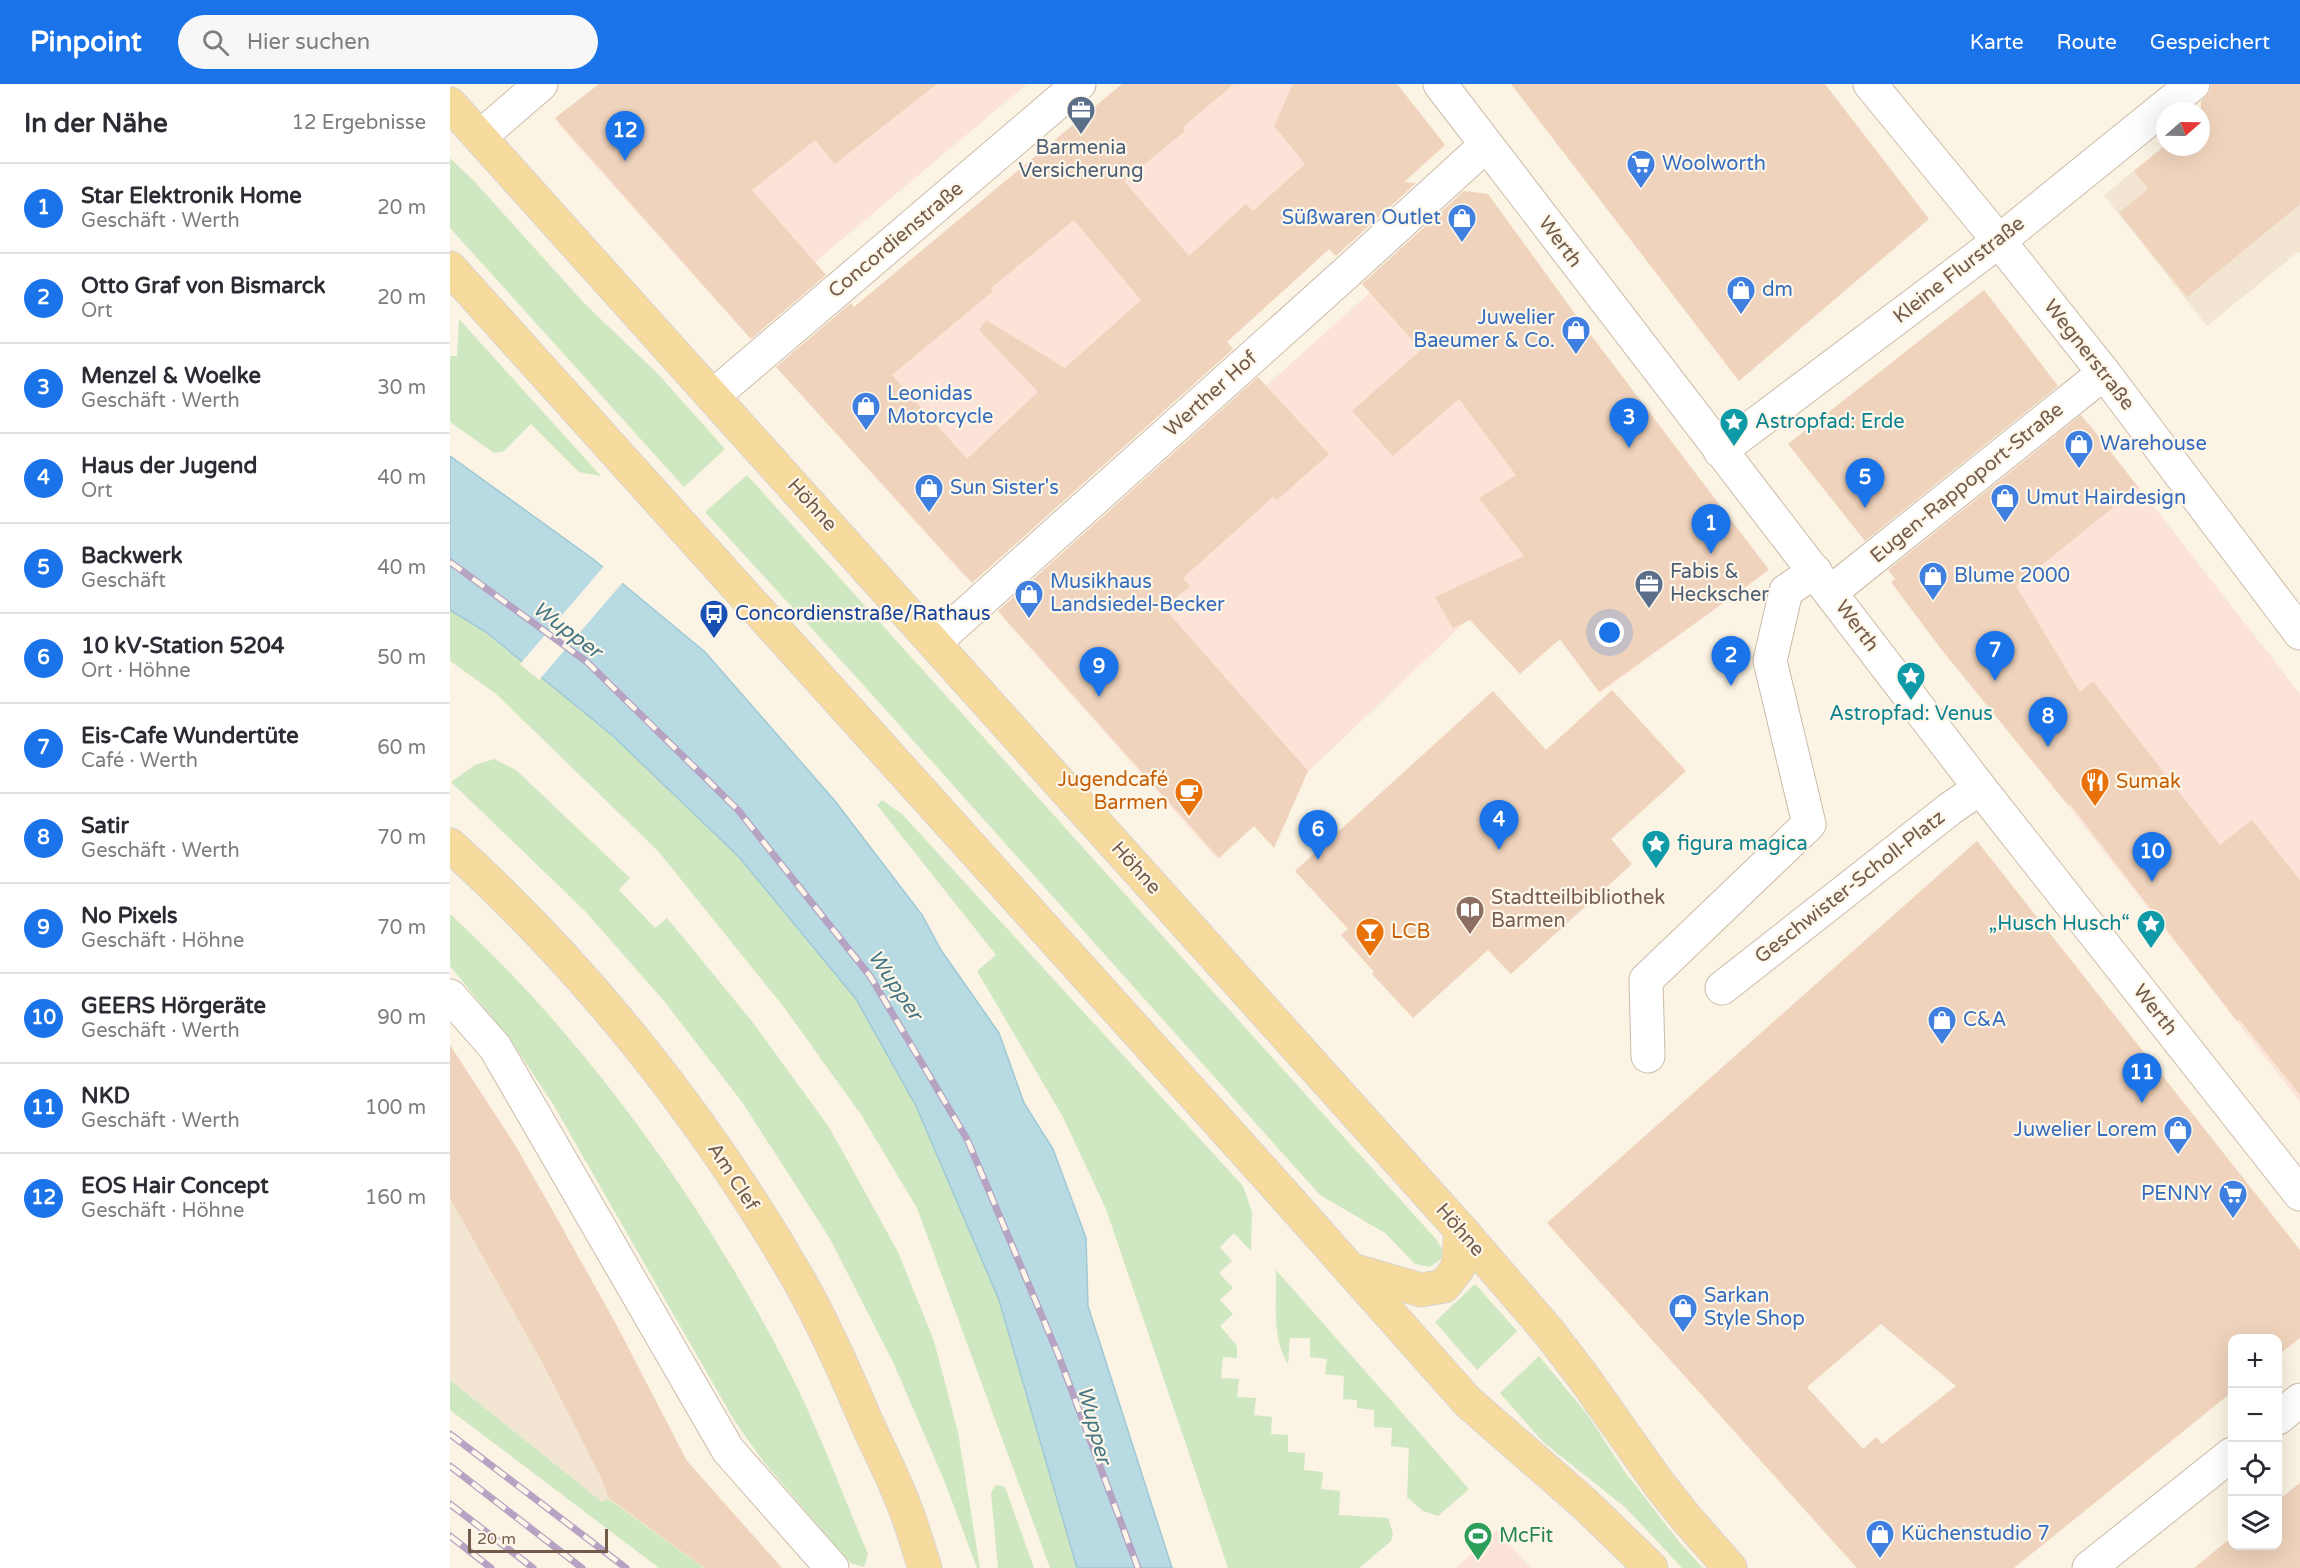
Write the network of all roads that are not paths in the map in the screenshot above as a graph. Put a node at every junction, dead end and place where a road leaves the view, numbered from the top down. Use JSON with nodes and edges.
{"nodes":[{"id":1,"x":541,"y":84,"type":"edge"},
{"id":2,"x":1079,"y":84,"type":"edge"},
{"id":3,"x":1440,"y":84,"type":"edge"},
{"id":4,"x":1870,"y":84,"type":"edge"},
{"id":5,"x":2193,"y":84,"type":"edge"},
{"id":6,"x":450,"y":104,"type":"edge"},
{"id":7,"x":480,"y":137,"type":"junction"},
{"id":8,"x":1486,"y":144,"type":"junction"},
{"id":9,"x":1999,"y":241,"type":"junction"},
{"id":10,"x":450,"y":268,"type":"edge"},
{"id":11,"x":2104,"y":373,"type":"junction"},
{"id":12,"x":713,"y":396,"type":"junction"},
{"id":13,"x":1720,"y":451,"type":"junction"},
{"id":14,"x":1823,"y":582,"type":"junction"},
{"id":15,"x":2300,"y":633,"type":"edge"},
{"id":16,"x":934,"y":642,"type":"junction"},
{"id":17,"x":1980,"y":788,"type":"junction"},
{"id":18,"x":450,"y":845,"type":"edge"},
{"id":19,"x":1722,"y":988,"type":"dead end"},
{"id":20,"x":450,"y":996,"type":"edge"},
{"id":21,"x":1648,"y":1056,"type":"dead end"},
{"id":22,"x":2300,"y":1194,"type":"edge"},
{"id":23,"x":1461,"y":1230,"type":"junction"},
{"id":24,"x":1352,"y":1270,"type":"junction"},
{"id":25,"x":2300,"y":1400,"type":"edge"},
{"id":26,"x":2282,"y":1414,"type":"edge"},
{"id":27,"x":2228,"y":1457,"type":"edge"},
{"id":28,"x":832,"y":1568,"type":"edge"},
{"id":29,"x":925,"y":1568,"type":"edge"},
{"id":30,"x":1651,"y":1568,"type":"edge"},
{"id":31,"x":1730,"y":1568,"type":"edge"},
{"id":32,"x":2089,"y":1568,"type":"edge"}],
"edges":[{"from":1,"to":7,"type":"street"},
{"from":2,"to":12,"type":"street","name":"Concordienstraße"},
{"from":3,"to":8,"type":"street","name":"Werth"},
{"from":4,"to":9,"type":"street","name":"Wegnerstraße"},
{"from":5,"to":9,"type":"street","name":"Kleine Flurstraße"},
{"from":6,"to":7,"type":"main road","name":"Höhne"},
{"from":7,"to":12,"type":"main road","name":"Höhne"},
{"from":8,"to":13,"type":"street","name":"Werth"},
{"from":8,"to":16,"type":"street","name":"Werther Hof"},
{"from":9,"to":11,"type":"street","name":"Wegnerstraße"},
{"from":9,"to":13,"type":"street","name":"Kleine Flurstraße"},
{"from":10,"to":24,"type":"main road"},
{"from":11,"to":14,"type":"street","name":"Eugen-Rappoport-Straße"},
{"from":11,"to":15,"type":"street","name":"Wegnerstraße"},
{"from":12,"to":16,"type":"main road","name":"Höhne"},
{"from":13,"to":14,"type":"street","name":"Werth"},
{"from":14,"to":17,"type":"street","name":"Werth"},
{"from":14,"to":21,"type":"street"},
{"from":16,"to":23,"type":"main road","name":"Höhne"},
{"from":17,"to":19,"type":"street","name":"Geschwister-Scholl-Platz"},
{"from":17,"to":22,"type":"street","name":"Werth"},
{"from":18,"to":29,"type":"main road","name":"Am Clef"},
{"from":20,"to":28,"type":"street"},
{"from":23,"to":24,"type":"main road"},
{"from":23,"to":31,"type":"main road","name":"Höhne"},
{"from":24,"to":30,"type":"main road"},
{"from":25,"to":26,"type":"street"},
{"from":27,"to":32,"type":"street"}]}
